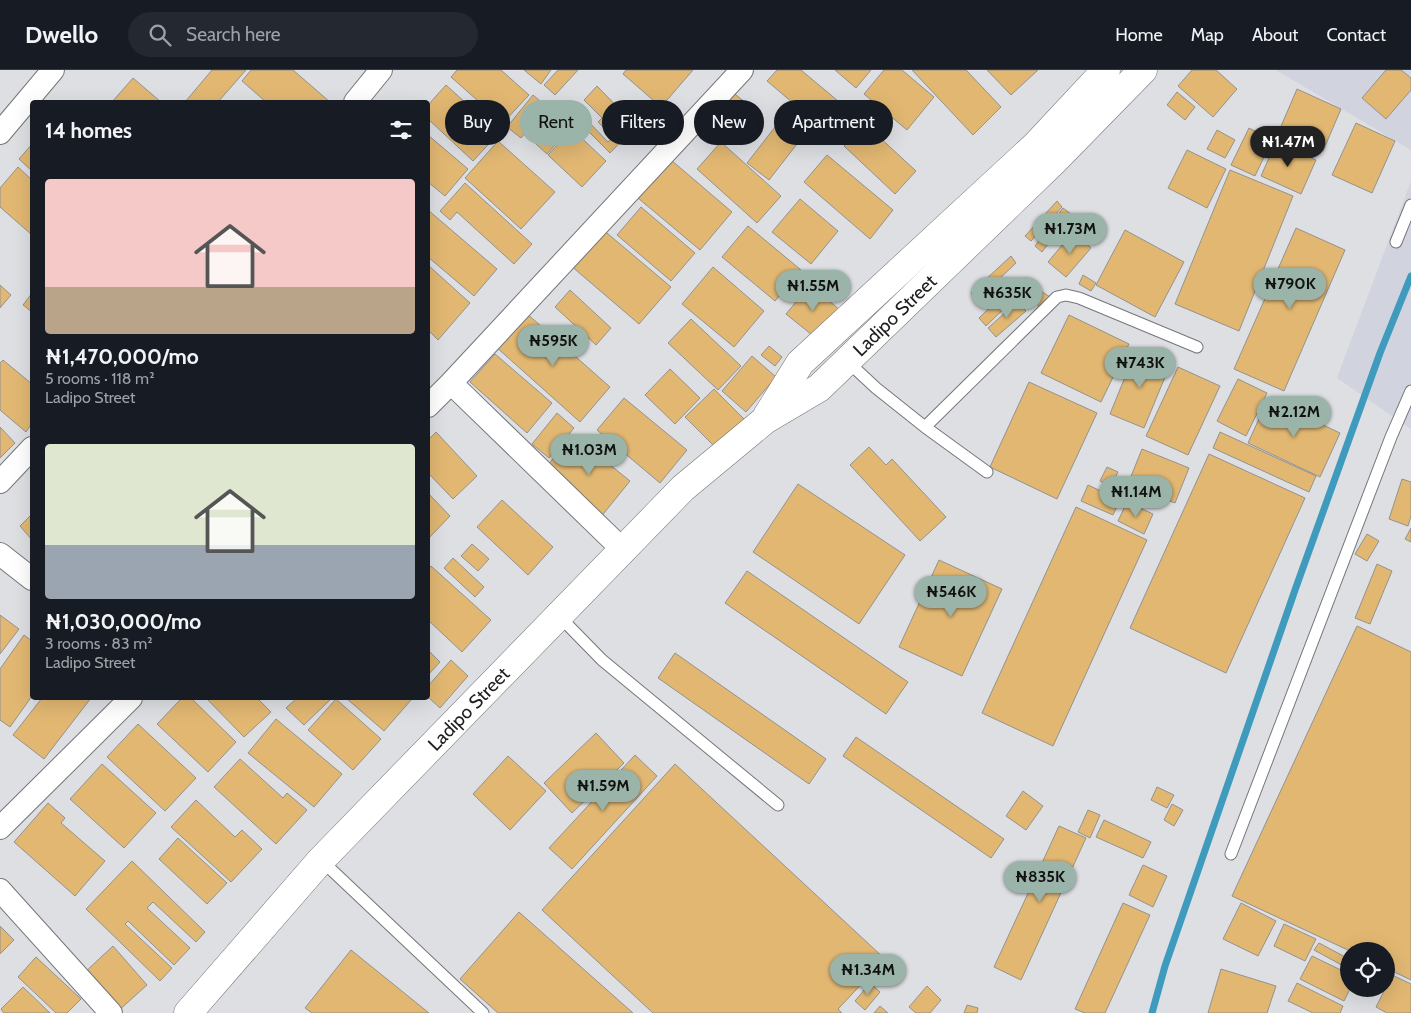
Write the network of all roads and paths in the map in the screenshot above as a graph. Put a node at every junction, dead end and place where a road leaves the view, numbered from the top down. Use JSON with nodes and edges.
{"nodes":[{"id":1,"x":53,"y":70,"type":"edge"},
{"id":2,"x":742,"y":70,"type":"edge"},
{"id":3,"x":1106,"y":70,"type":"edge"},
{"id":4,"x":1143,"y":70,"type":"edge"},
{"id":5,"x":373,"y":73,"type":"edge"},
{"id":6,"x":356,"y":100,"type":"edge"},
{"id":7,"x":0,"y":133,"type":"edge"},
{"id":8,"x":1411,"y":205,"type":"edge"},
{"id":9,"x":1396,"y":242,"type":"dead end"},
{"id":10,"x":1197,"y":347,"type":"dead end"},
{"id":11,"x":847,"y":361,"type":"junction"},
{"id":12,"x":451,"y":383,"type":"junction"},
{"id":13,"x":1411,"y":392,"type":"edge"},
{"id":14,"x":430,"y":404,"type":"edge"},
{"id":15,"x":765,"y":420,"type":"junction"},
{"id":16,"x":925,"y":427,"type":"junction"},
{"id":17,"x":30,"y":450,"type":"edge"},
{"id":18,"x":987,"y":472,"type":"dead end"},
{"id":19,"x":0,"y":482,"type":"edge"},
{"id":20,"x":623,"y":550,"type":"junction"},
{"id":21,"x":0,"y":554,"type":"edge"},
{"id":22,"x":30,"y":577,"type":"edge"},
{"id":23,"x":559,"y":616,"type":"junction"},
{"id":24,"x":129,"y":700,"type":"edge"},
{"id":25,"x":778,"y":805,"type":"dead end"},
{"id":26,"x":0,"y":828,"type":"edge"},
{"id":27,"x":1232,"y":854,"type":"dead end"},
{"id":28,"x":321,"y":860,"type":"junction"},
{"id":29,"x":0,"y":890,"type":"edge"},
{"id":30,"x":111,"y":1013,"type":"edge"},
{"id":31,"x":188,"y":1013,"type":"edge"},
{"id":32,"x":483,"y":1013,"type":"edge"}],
"edges":[{"from":1,"to":7,"type":"street"},
{"from":2,"to":12,"type":"street"},
{"from":3,"to":15,"type":"main road","name":"Ladipo Street"},
{"from":4,"to":11,"type":"main road","name":"Ladipo Street"},
{"from":5,"to":6,"type":"street"},
{"from":8,"to":9,"type":"lane"},
{"from":10,"to":16,"type":"lane"},
{"from":11,"to":15,"type":"main road","name":"Ladipo Street"},
{"from":11,"to":16,"type":"lane"},
{"from":12,"to":14,"type":"street"},
{"from":12,"to":20,"type":"street"},
{"from":13,"to":27,"type":"lane"},
{"from":15,"to":20,"type":"main road","name":"Ladipo Street"},
{"from":16,"to":18,"type":"lane"},
{"from":17,"to":19,"type":"street"},
{"from":20,"to":23,"type":"main road","name":"Ladipo Street"},
{"from":21,"to":22,"type":"street"},
{"from":23,"to":25,"type":"lane"},
{"from":23,"to":28,"type":"main road","name":"Ladipo Street"},
{"from":24,"to":26,"type":"street"},
{"from":28,"to":31,"type":"main road","name":"Ladipo Street"},
{"from":28,"to":32,"type":"lane"},
{"from":29,"to":30,"type":"street"}]}
